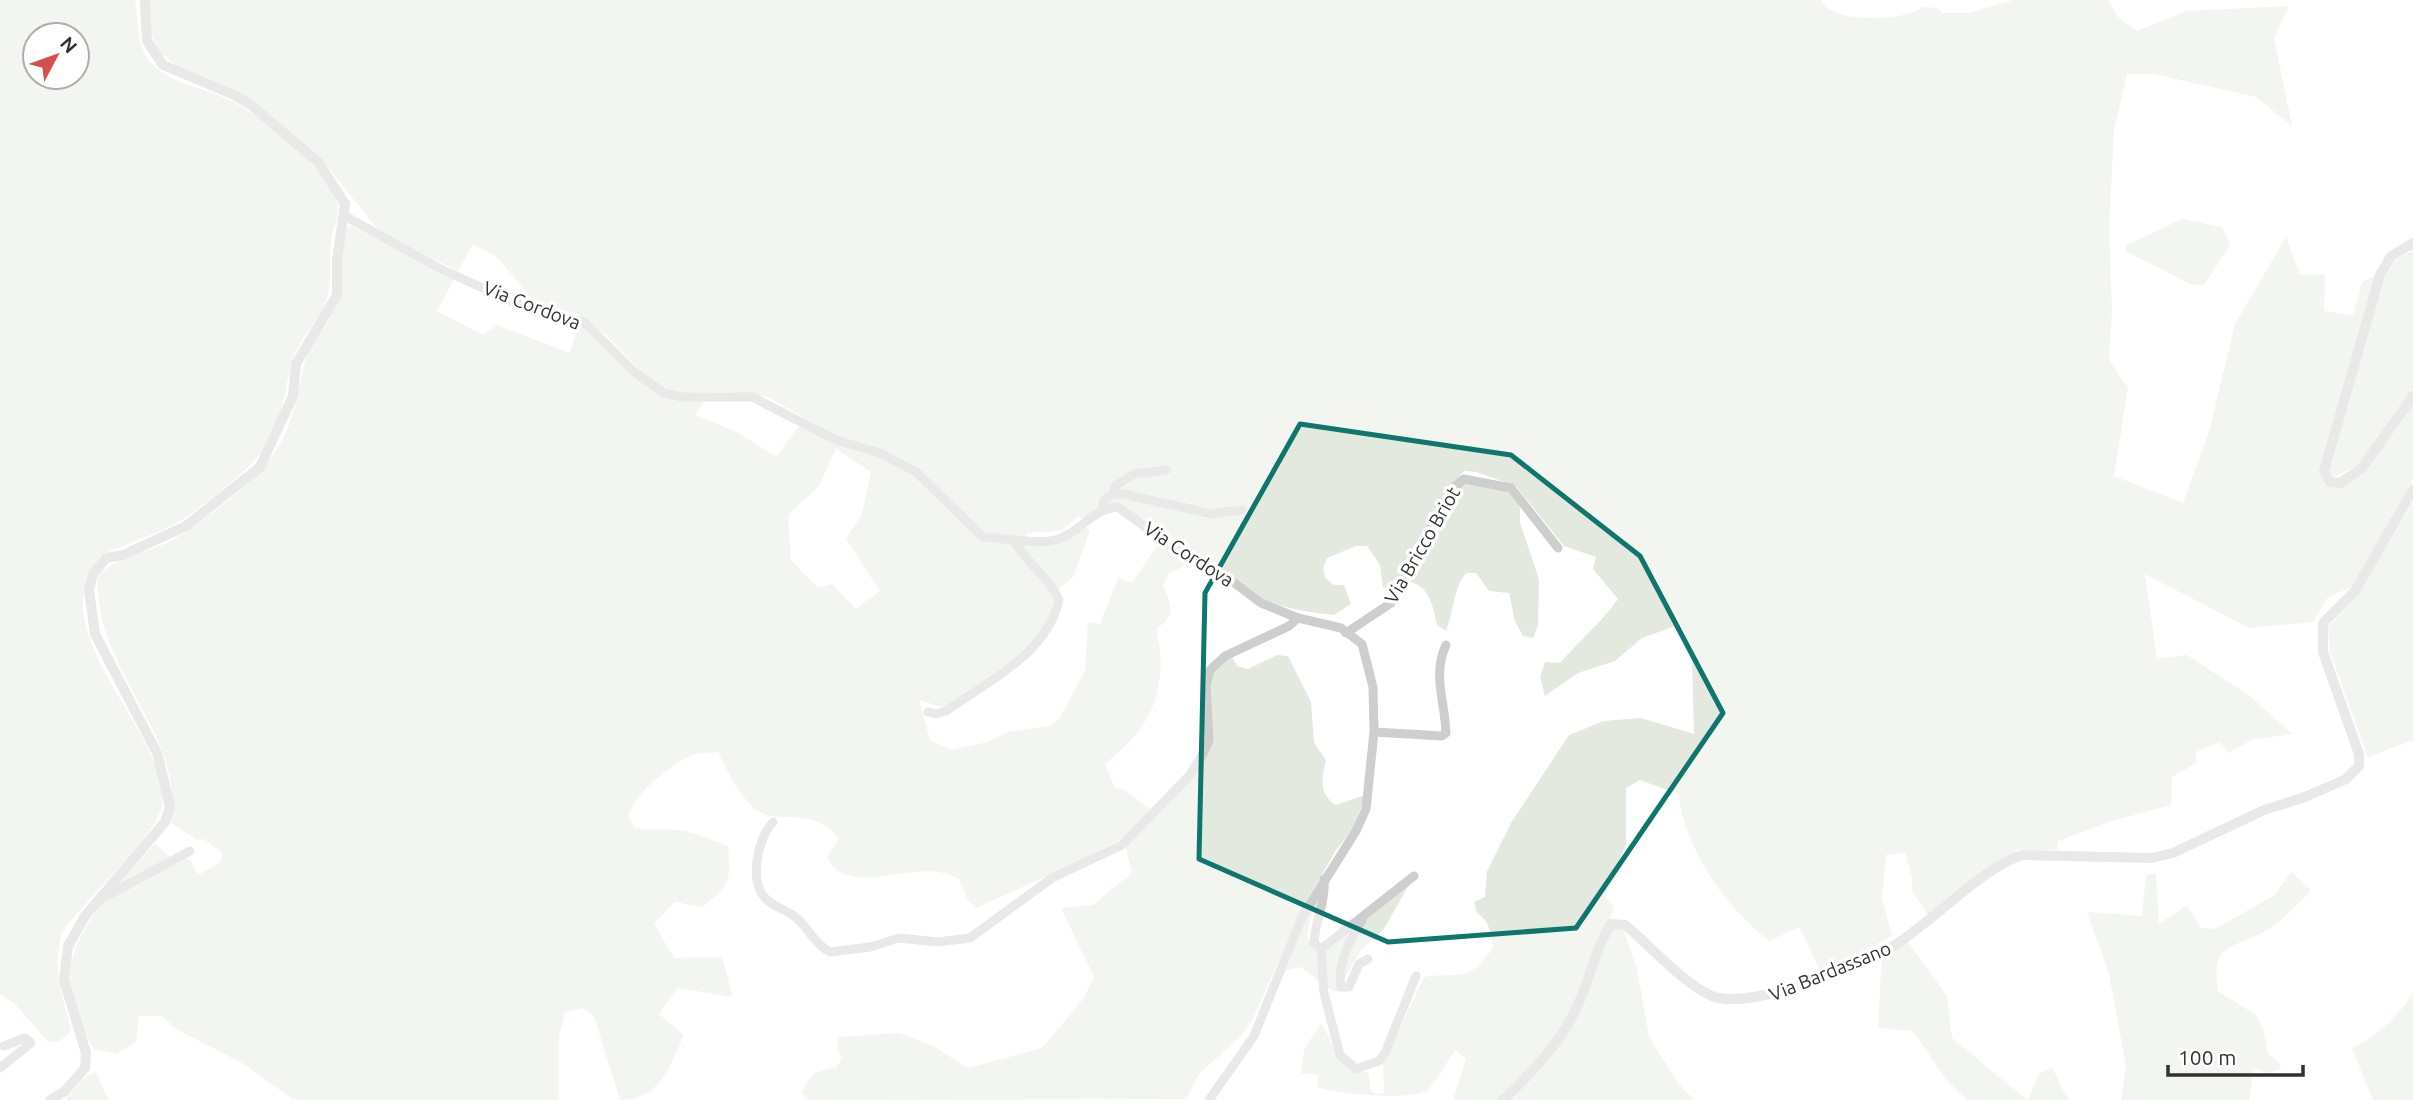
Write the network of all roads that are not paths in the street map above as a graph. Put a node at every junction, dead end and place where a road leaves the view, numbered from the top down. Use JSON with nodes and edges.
{"nodes":[{"id":1,"x":145,"y":0,"type":"edge"},
{"id":2,"x":345,"y":216,"type":"junction"},
{"id":3,"x":2413,"y":243,"type":"edge"},
{"id":4,"x":2413,"y":396,"type":"edge"},
{"id":5,"x":1166,"y":470,"type":"dead end"},
{"id":6,"x":2413,"y":490,"type":"edge"},
{"id":7,"x":1113,"y":494,"type":"junction"},
{"id":8,"x":1102,"y":510,"type":"junction"},
{"id":9,"x":1242,"y":510,"type":"dead end"},
{"id":10,"x":1013,"y":539,"type":"junction"},
{"id":11,"x":1558,"y":548,"type":"dead end"},
{"id":12,"x":1298,"y":618,"type":"junction"},
{"id":13,"x":1346,"y":632,"type":"junction"},
{"id":14,"x":1446,"y":645,"type":"dead end"},
{"id":15,"x":928,"y":712,"type":"dead end"},
{"id":16,"x":1374,"y":733,"type":"junction"},
{"id":17,"x":773,"y":822,"type":"dead end"},
{"id":18,"x":190,"y":851,"type":"dead end"},
{"id":19,"x":1414,"y":876,"type":"dead end"},
{"id":20,"x":1324,"y":877,"type":"junction"},
{"id":21,"x":100,"y":900,"type":"junction"},
{"id":22,"x":1365,"y":916,"type":"junction"},
{"id":23,"x":1321,"y":949,"type":"junction"},
{"id":24,"x":1368,"y":960,"type":"dead end"},
{"id":25,"x":1416,"y":976,"type":"dead end"},
{"id":26,"x":4,"y":1046,"type":"dead end"},
{"id":27,"x":0,"y":1068,"type":"edge"},
{"id":28,"x":50,"y":1100,"type":"edge"},
{"id":29,"x":1209,"y":1100,"type":"edge"},
{"id":30,"x":1503,"y":1100,"type":"edge"}],
"edges":[{"from":1,"to":2,"type":"street"},
{"from":2,"to":10,"type":"street","name":"Via Cordova"},
{"from":2,"to":21,"type":"street"},
{"from":3,"to":4,"type":"street"},
{"from":5,"to":7,"type":"street"},
{"from":6,"to":30,"type":"street","name":"Via Bardassano"},
{"from":7,"to":8,"type":"street"},
{"from":7,"to":9,"type":"street"},
{"from":8,"to":10,"type":"street","name":"Via Cordova"},
{"from":8,"to":12,"type":"street","name":"Via Cordova"},
{"from":10,"to":15,"type":"street"},
{"from":11,"to":13,"type":"street","name":"Via Bricco Briot"},
{"from":12,"to":13,"type":"street","name":"Via Cordova"},
{"from":12,"to":17,"type":"street"},
{"from":13,"to":16,"type":"street"},
{"from":14,"to":16,"type":"street"},
{"from":16,"to":20,"type":"street"},
{"from":18,"to":21,"type":"street"},
{"from":19,"to":22,"type":"street"},
{"from":20,"to":23,"type":"street"},
{"from":20,"to":29,"type":"street"},
{"from":21,"to":28,"type":"street"},
{"from":22,"to":23,"type":"street"},
{"from":22,"to":24,"type":"street"},
{"from":23,"to":25,"type":"street"},
{"from":26,"to":27,"type":"street"}]}
